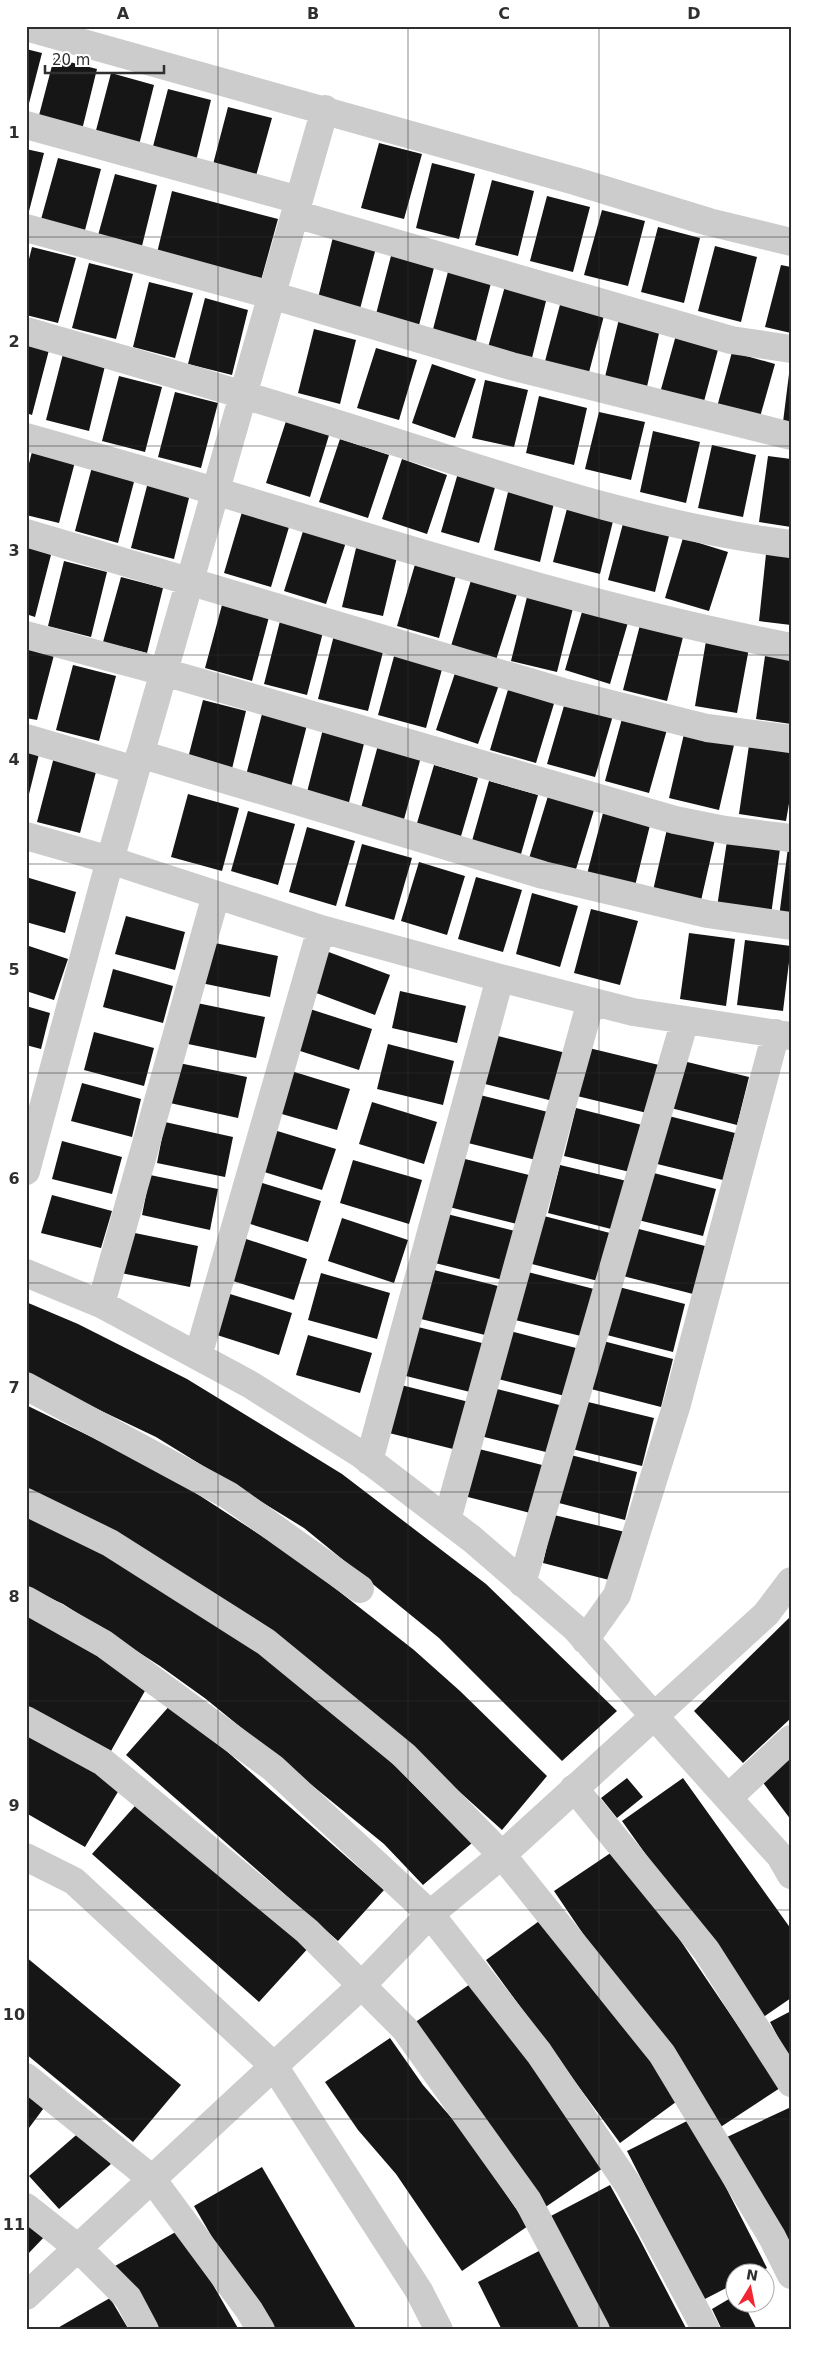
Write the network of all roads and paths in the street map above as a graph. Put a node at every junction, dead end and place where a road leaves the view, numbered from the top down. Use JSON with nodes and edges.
{"nodes":[{"id":1,"x":26,"y":27,"type":"edge"},
{"id":2,"x":325,"y":109,"type":"junction"},
{"id":3,"x":26,"y":125,"type":"edge"},
{"id":4,"x":297,"y":207,"type":"junction"},
{"id":5,"x":26,"y":228,"type":"edge"},
{"id":6,"x":791,"y":242,"type":"edge"},
{"id":7,"x":272,"y":295,"type":"junction"},
{"id":8,"x":26,"y":331,"type":"edge"},
{"id":9,"x":791,"y":349,"type":"edge"},
{"id":10,"x":243,"y":394,"type":"junction"},
{"id":11,"x":791,"y":436,"type":"edge"},
{"id":12,"x":26,"y":437,"type":"edge"},
{"id":13,"x":215,"y":491,"type":"junction"},
{"id":14,"x":26,"y":532,"type":"edge"},
{"id":15,"x":791,"y":544,"type":"edge"},
{"id":16,"x":192,"y":580,"type":"junction"},
{"id":17,"x":26,"y":635,"type":"edge"},
{"id":18,"x":791,"y":647,"type":"edge"},
{"id":19,"x":164,"y":672,"type":"junction"},
{"id":20,"x":26,"y":738,"type":"edge"},
{"id":21,"x":791,"y":739,"type":"edge"},
{"id":22,"x":138,"y":762,"type":"junction"},
{"id":23,"x":26,"y":836,"type":"edge"},
{"id":24,"x":791,"y":838,"type":"edge"},
{"id":25,"x":110,"y":860,"type":"junction"},
{"id":26,"x":216,"y":895,"type":"junction"},
{"id":27,"x":791,"y":926,"type":"edge"},
{"id":28,"x":321,"y":929,"type":"junction"},
{"id":29,"x":500,"y":978,"type":"junction"},
{"id":30,"x":591,"y":1001,"type":"junction"},
{"id":31,"x":685,"y":1020,"type":"junction"},
{"id":32,"x":783,"y":1035,"type":"edge"},
{"id":33,"x":26,"y":1171,"type":"edge"},
{"id":34,"x":26,"y":1273,"type":"edge"},
{"id":35,"x":101,"y":1304,"type":"junction"},
{"id":36,"x":198,"y":1356,"type":"junction"},
{"id":37,"x":26,"y":1386,"type":"edge"},
{"id":38,"x":369,"y":1461,"type":"junction"},
{"id":39,"x":26,"y":1502,"type":"edge"},
{"id":40,"x":447,"y":1520,"type":"junction"},
{"id":41,"x":791,"y":1581,"type":"edge"},
{"id":42,"x":522,"y":1583,"type":"junction"},
{"id":43,"x":360,"y":1589,"type":"dead end"},
{"id":44,"x":26,"y":1600,"type":"edge"},
{"id":45,"x":585,"y":1640,"type":"junction"},
{"id":46,"x":653,"y":1715,"type":"junction"},
{"id":47,"x":26,"y":1720,"type":"edge"},
{"id":48,"x":791,"y":1739,"type":"edge"},
{"id":49,"x":574,"y":1788,"type":"junction"},
{"id":50,"x":728,"y":1798,"type":"junction"},
{"id":51,"x":502,"y":1855,"type":"junction"},
{"id":52,"x":26,"y":1858,"type":"edge"},
{"id":53,"x":791,"y":1875,"type":"edge"},
{"id":54,"x":430,"y":1914,"type":"junction"},
{"id":55,"x":361,"y":1986,"type":"junction"},
{"id":56,"x":274,"y":2066,"type":"junction"},
{"id":57,"x":26,"y":2077,"type":"edge"},
{"id":58,"x":791,"y":2083,"type":"edge"},
{"id":59,"x":152,"y":2179,"type":"junction"},
{"id":60,"x":26,"y":2207,"type":"edge"},
{"id":61,"x":78,"y":2248,"type":"junction"},
{"id":62,"x":791,"y":2275,"type":"edge"},
{"id":63,"x":26,"y":2296,"type":"edge"},
{"id":64,"x":145,"y":2330,"type":"edge"},
{"id":65,"x":261,"y":2330,"type":"edge"},
{"id":66,"x":439,"y":2330,"type":"edge"},
{"id":67,"x":596,"y":2330,"type":"edge"},
{"id":68,"x":706,"y":2330,"type":"edge"}],
"edges":[{"from":1,"to":2,"type":"street"},
{"from":2,"to":4,"type":"street"},
{"from":2,"to":6,"type":"street"},
{"from":3,"to":4,"type":"street"},
{"from":4,"to":7,"type":"street"},
{"from":4,"to":9,"type":"street"},
{"from":5,"to":7,"type":"street"},
{"from":7,"to":10,"type":"street"},
{"from":7,"to":11,"type":"street"},
{"from":8,"to":10,"type":"street"},
{"from":10,"to":13,"type":"street"},
{"from":10,"to":15,"type":"street"},
{"from":12,"to":13,"type":"street"},
{"from":13,"to":16,"type":"street"},
{"from":13,"to":18,"type":"street"},
{"from":14,"to":16,"type":"street"},
{"from":16,"to":19,"type":"street"},
{"from":16,"to":21,"type":"street"},
{"from":17,"to":19,"type":"street"},
{"from":19,"to":22,"type":"street"},
{"from":19,"to":24,"type":"street"},
{"from":20,"to":22,"type":"street"},
{"from":22,"to":25,"type":"street"},
{"from":22,"to":27,"type":"street"},
{"from":23,"to":25,"type":"street"},
{"from":25,"to":26,"type":"street"},
{"from":25,"to":33,"type":"street"},
{"from":26,"to":28,"type":"street"},
{"from":26,"to":35,"type":"street"},
{"from":28,"to":29,"type":"street"},
{"from":28,"to":36,"type":"street"},
{"from":29,"to":30,"type":"street"},
{"from":29,"to":38,"type":"street"},
{"from":30,"to":31,"type":"street"},
{"from":30,"to":40,"type":"street"},
{"from":31,"to":32,"type":"street"},
{"from":31,"to":42,"type":"street"},
{"from":32,"to":45,"type":"street"},
{"from":34,"to":35,"type":"street"},
{"from":35,"to":36,"type":"street"},
{"from":36,"to":38,"type":"street"},
{"from":37,"to":43,"type":"street"},
{"from":38,"to":40,"type":"street"},
{"from":39,"to":51,"type":"street"},
{"from":40,"to":42,"type":"street"},
{"from":41,"to":46,"type":"street"},
{"from":42,"to":45,"type":"street"},
{"from":44,"to":54,"type":"street"},
{"from":45,"to":46,"type":"street"},
{"from":46,"to":49,"type":"street"},
{"from":46,"to":50,"type":"street"},
{"from":47,"to":55,"type":"street"},
{"from":48,"to":50,"type":"street"},
{"from":49,"to":51,"type":"street"},
{"from":49,"to":58,"type":"street"},
{"from":50,"to":53,"type":"street"},
{"from":51,"to":54,"type":"street"},
{"from":51,"to":62,"type":"street"},
{"from":52,"to":56,"type":"street"},
{"from":54,"to":55,"type":"street"},
{"from":54,"to":68,"type":"street"},
{"from":55,"to":56,"type":"street"},
{"from":55,"to":67,"type":"street"},
{"from":56,"to":59,"type":"street"},
{"from":56,"to":66,"type":"street"},
{"from":57,"to":59,"type":"street"},
{"from":59,"to":61,"type":"street"},
{"from":59,"to":65,"type":"street"},
{"from":60,"to":61,"type":"street"},
{"from":61,"to":63,"type":"street"},
{"from":61,"to":64,"type":"street"}]}
